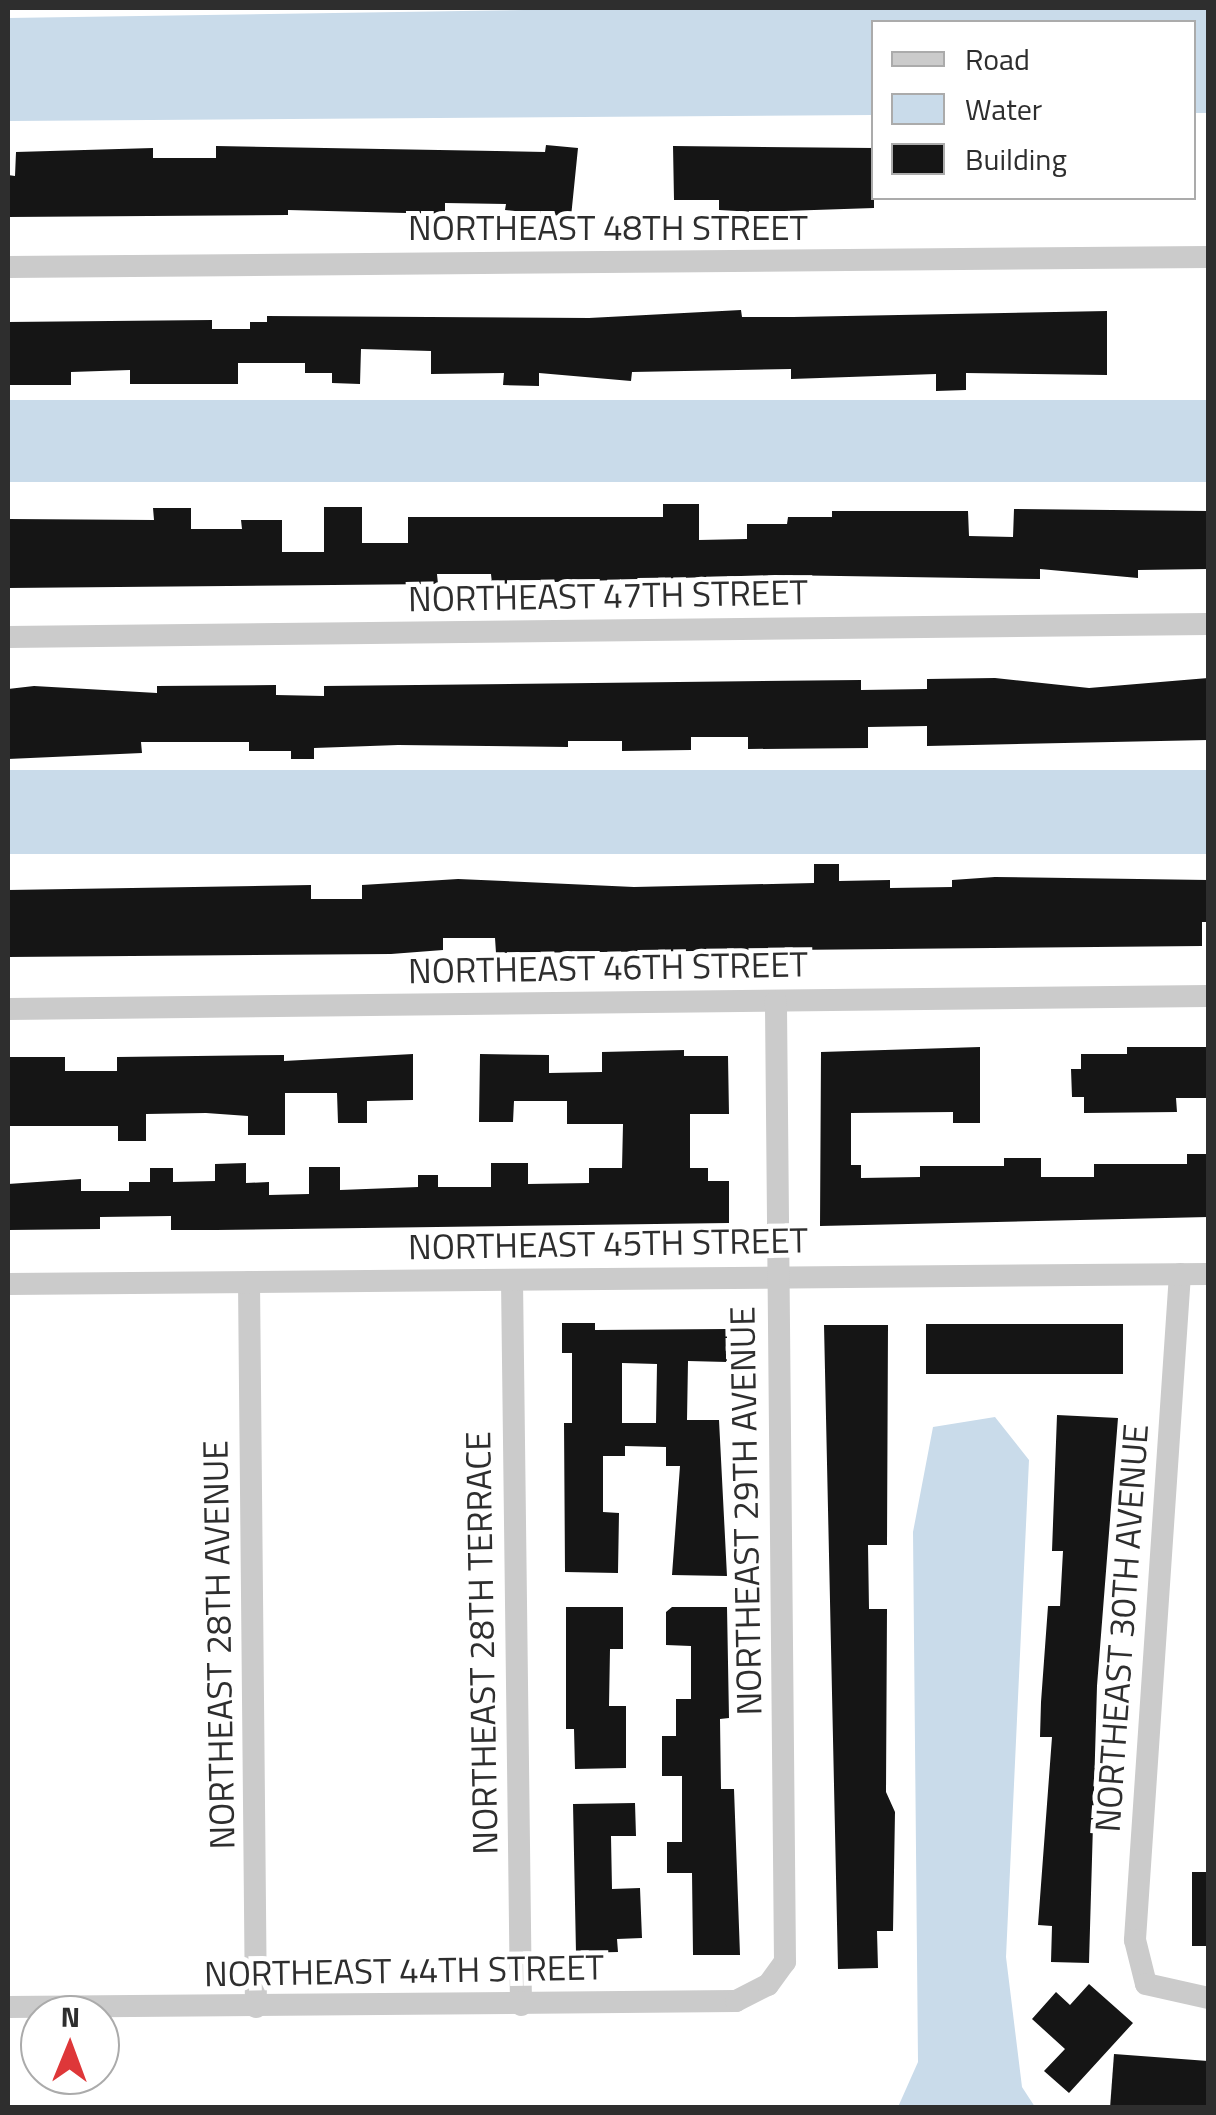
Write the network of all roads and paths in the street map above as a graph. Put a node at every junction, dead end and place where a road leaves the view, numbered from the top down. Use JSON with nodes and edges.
{"nodes":[{"id":1,"x":1208,"y":258,"type":"edge"},
{"id":2,"x":8,"y":267,"type":"edge"},
{"id":3,"x":1208,"y":624,"type":"edge"},
{"id":4,"x":8,"y":637,"type":"edge"},
{"id":5,"x":1208,"y":996,"type":"edge"},
{"id":6,"x":776,"y":1000,"type":"junction"},
{"id":7,"x":8,"y":1009,"type":"edge"},
{"id":8,"x":1180,"y":1274,"type":"junction"},
{"id":9,"x":1208,"y":1274,"type":"edge"},
{"id":10,"x":778,"y":1276,"type":"junction"},
{"id":11,"x":512,"y":1280,"type":"junction"},
{"id":12,"x":249,"y":1282,"type":"junction"},
{"id":13,"x":8,"y":1284,"type":"edge"},
{"id":14,"x":785,"y":1962,"type":"joint"},
{"id":15,"x":1208,"y":1998,"type":"edge"},
{"id":16,"x":521,"y":2004,"type":"junction"},
{"id":17,"x":8,"y":2007,"type":"edge"},
{"id":18,"x":256,"y":2007,"type":"junction"}],
"edges":[{"from":1,"to":2,"type":"street","name":"NORTHEAST 48TH STREET"},
{"from":3,"to":4,"type":"street","name":"NORTHEAST 47TH STREET"},
{"from":5,"to":6,"type":"street","name":"NORTHEAST 46TH STREET"},
{"from":6,"to":7,"type":"street","name":"NORTHEAST 46TH STREET"},
{"from":6,"to":10,"type":"street","name":"NORTHEAST 29TH AVENUE"},
{"from":8,"to":9,"type":"street","name":"NORTHEAST 45TH STREET"},
{"from":8,"to":10,"type":"street","name":"NORTHEAST 45TH STREET"},
{"from":8,"to":15,"type":"street","name":"NORTHEAST 30TH AVENUE"},
{"from":10,"to":11,"type":"street","name":"NORTHEAST 45TH STREET"},
{"from":10,"to":14,"type":"street","name":"NORTHEAST 29TH AVENUE"},
{"from":11,"to":12,"type":"street","name":"NORTHEAST 45TH STREET"},
{"from":11,"to":16,"type":"street","name":"NORTHEAST 28TH TERRACE"},
{"from":12,"to":13,"type":"street","name":"NORTHEAST 45TH STREET"},
{"from":12,"to":18,"type":"street","name":"NORTHEAST 28TH AVENUE"},
{"from":14,"to":16,"type":"street","name":"NORTHEAST 44TH STREET"},
{"from":16,"to":18,"type":"street","name":"NORTHEAST 44TH STREET"},
{"from":17,"to":18,"type":"street","name":"NORTHEAST 44TH STREET"}]}
